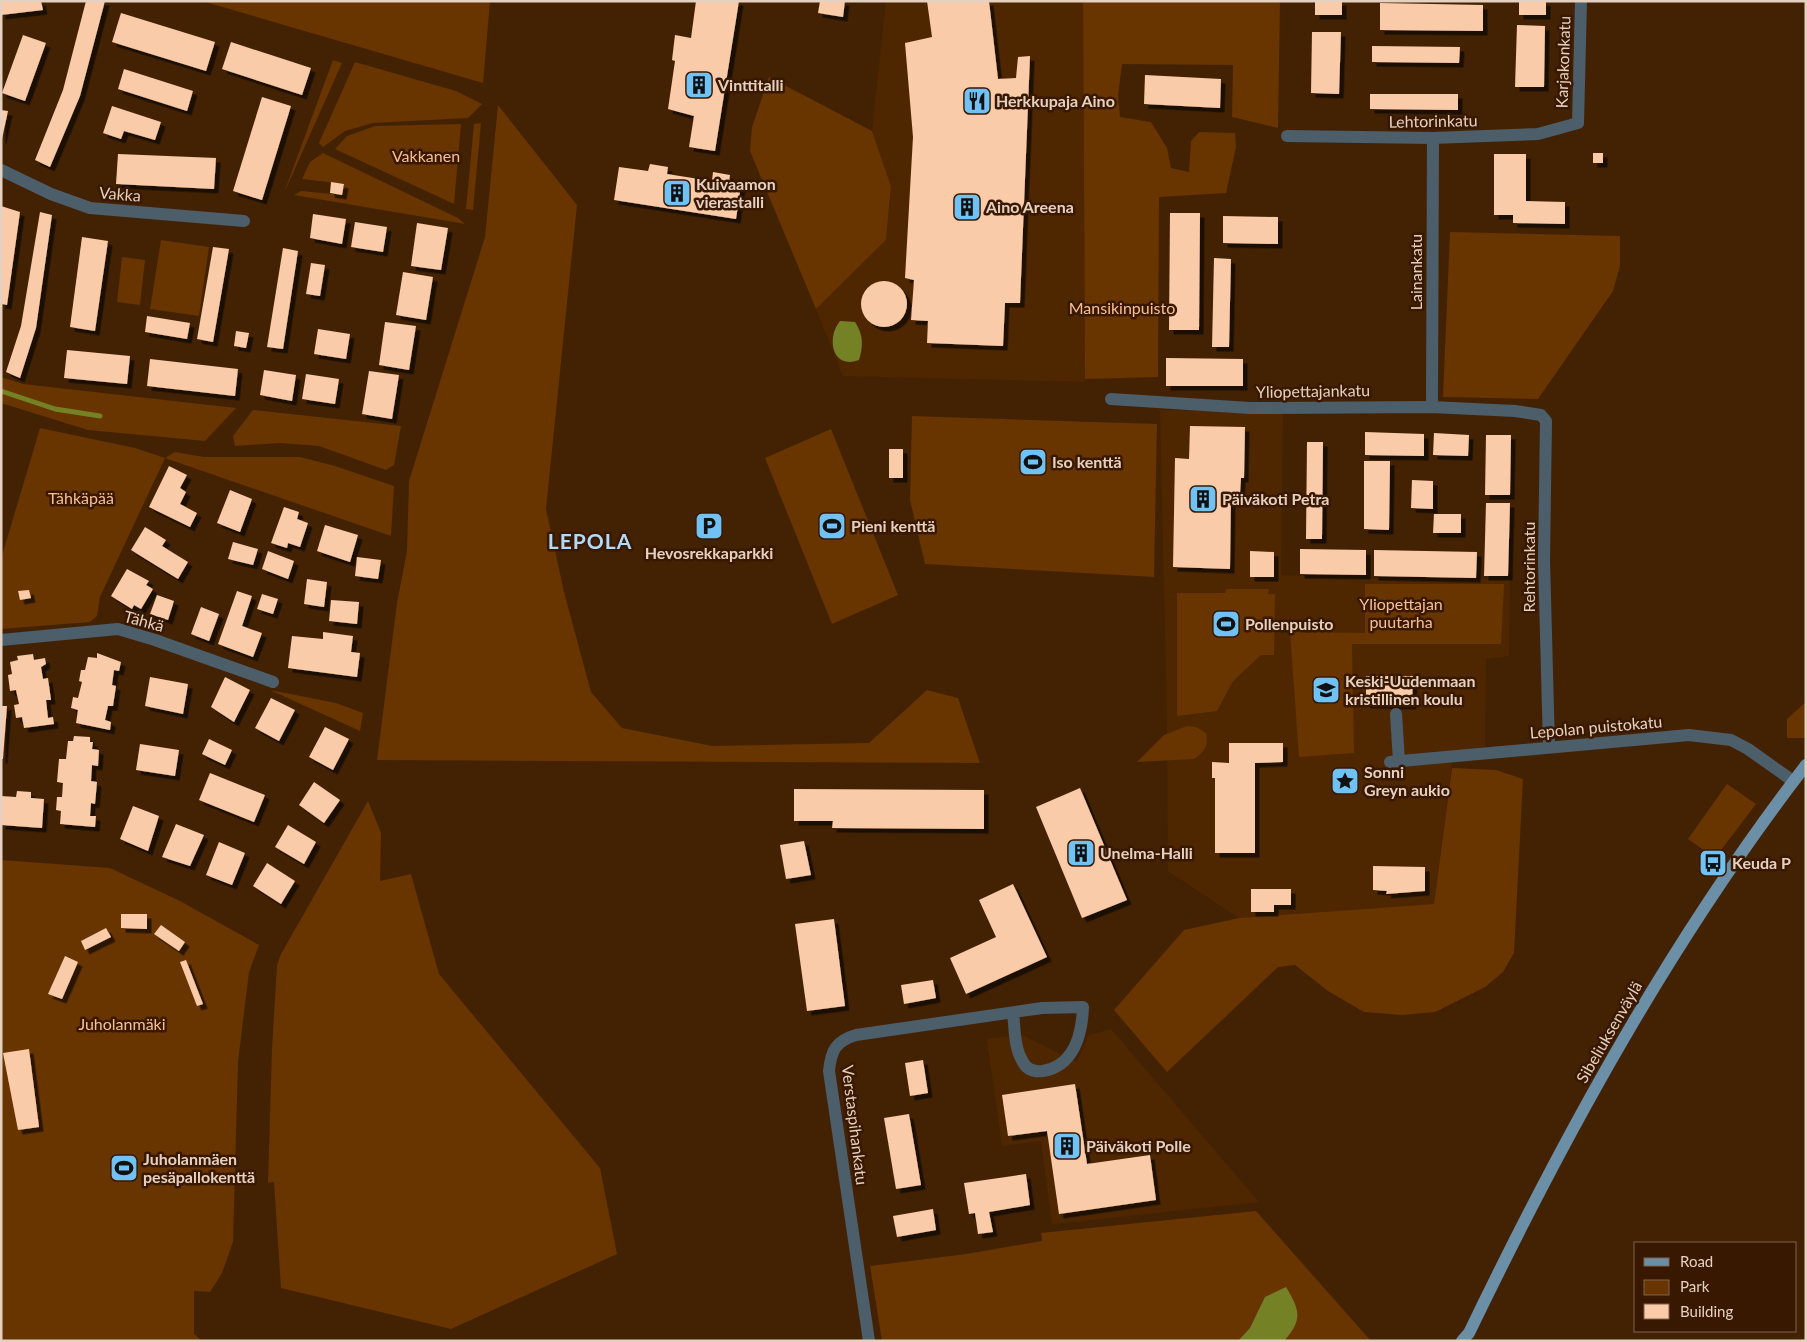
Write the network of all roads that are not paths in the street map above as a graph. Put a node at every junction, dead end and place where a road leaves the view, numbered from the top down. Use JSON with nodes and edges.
{"nodes":[{"id":1,"x":1581,"y":1,"type":"edge"},
{"id":2,"x":1578,"y":123,"type":"joint"},
{"id":3,"x":1287,"y":136,"type":"dead end"},
{"id":4,"x":1433,"y":138,"type":"junction"},
{"id":5,"x":1,"y":170,"type":"edge"},
{"id":6,"x":244,"y":221,"type":"dead end"},
{"id":7,"x":1111,"y":398,"type":"dead end"},
{"id":8,"x":1432,"y":407,"type":"junction"},
{"id":9,"x":1515,"y":411,"type":"joint"},
{"id":10,"x":1,"y":640,"type":"edge"},
{"id":11,"x":273,"y":682,"type":"dead end"},
{"id":12,"x":1396,"y":714,"type":"dead end"},
{"id":13,"x":1548,"y":747,"type":"junction"},
{"id":14,"x":1806,"y":765,"type":"edge"},
{"id":15,"x":1793,"y":781,"type":"junction"},
{"id":16,"x":1013,"y":1013,"type":"junction"},
{"id":17,"x":1466,"y":1338,"type":"edge"},
{"id":18,"x":869,"y":1341,"type":"edge"}],
"edges":[{"from":1,"to":2,"type":"street","name":"Karjakonkatu"},
{"from":2,"to":4,"type":"street","name":"Lehtorinkatu"},
{"from":3,"to":4,"type":"street","name":"Lehtorinkatu"},
{"from":4,"to":8,"type":"street","name":"Lainankatu"},
{"from":5,"to":6,"type":"street","name":"Vakka"},
{"from":7,"to":8,"type":"street","name":"Yliopettajankatu"},
{"from":8,"to":9,"type":"street","name":"Yliopettajankatu"},
{"from":9,"to":13,"type":"street","name":"Rehtorinkatu"},
{"from":10,"to":11,"type":"street","name":"Tähkä"},
{"from":12,"to":13,"type":"street","name":"Lepolan puistokatu"},
{"from":13,"to":15,"type":"street","name":"Lepolan puistokatu"},
{"from":14,"to":15,"type":"main road","name":"Sibeliuksenväylä"},
{"from":15,"to":17,"type":"main road","name":"Sibeliuksenväylä"},
{"from":16,"to":16,"type":"street","name":"Verstaspihankatu"},
{"from":16,"to":18,"type":"street","name":"Verstaspihankatu"}]}
